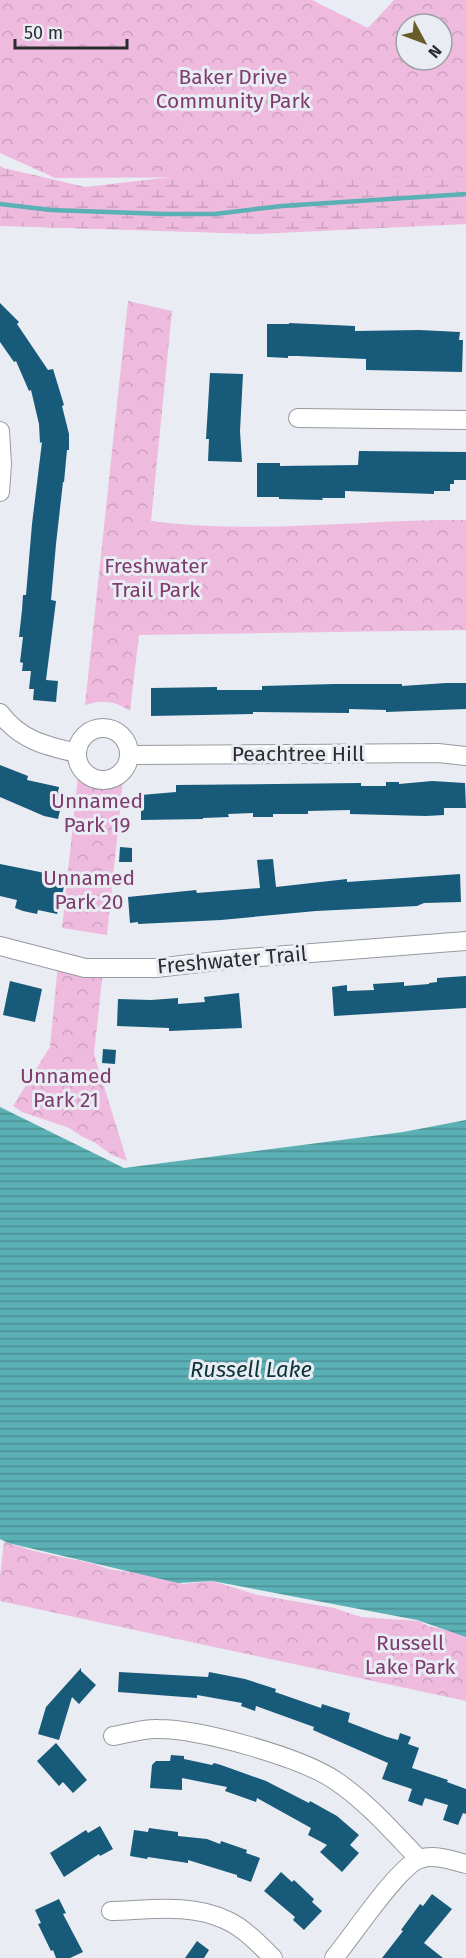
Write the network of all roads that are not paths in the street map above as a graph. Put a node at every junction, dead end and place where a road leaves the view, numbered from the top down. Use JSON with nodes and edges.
{"nodes":[{"id":1,"x":298,"y":418,"type":"dead end"},
{"id":2,"x":466,"y":420,"type":"edge"},
{"id":3,"x":0,"y":431,"type":"edge"},
{"id":4,"x":0,"y":492,"type":"edge"},
{"id":5,"x":0,"y":714,"type":"edge"},
{"id":6,"x":77,"y":753,"type":"junction"},
{"id":7,"x":130,"y":755,"type":"junction"},
{"id":8,"x":466,"y":756,"type":"edge"},
{"id":9,"x":466,"y":940,"type":"edge"},
{"id":10,"x":0,"y":946,"type":"edge"},
{"id":11,"x":113,"y":1736,"type":"dead end"},
{"id":12,"x":419,"y":1859,"type":"junction"},
{"id":13,"x":466,"y":1864,"type":"edge"},
{"id":14,"x":111,"y":1911,"type":"dead end"},
{"id":15,"x":273,"y":1958,"type":"edge"},
{"id":16,"x":334,"y":1958,"type":"edge"}],
"edges":[{"from":1,"to":2,"type":"street"},
{"from":3,"to":4,"type":"street"},
{"from":5,"to":6,"type":"street"},
{"from":6,"to":7,"type":"street"},
{"from":6,"to":7,"type":"street"},
{"from":7,"to":8,"type":"street","name":"Peachtree Hill"},
{"from":9,"to":10,"type":"street","name":"Freshwater Trail"},
{"from":11,"to":12,"type":"street"},
{"from":12,"to":13,"type":"street"},
{"from":12,"to":16,"type":"street"},
{"from":14,"to":15,"type":"street"}]}
